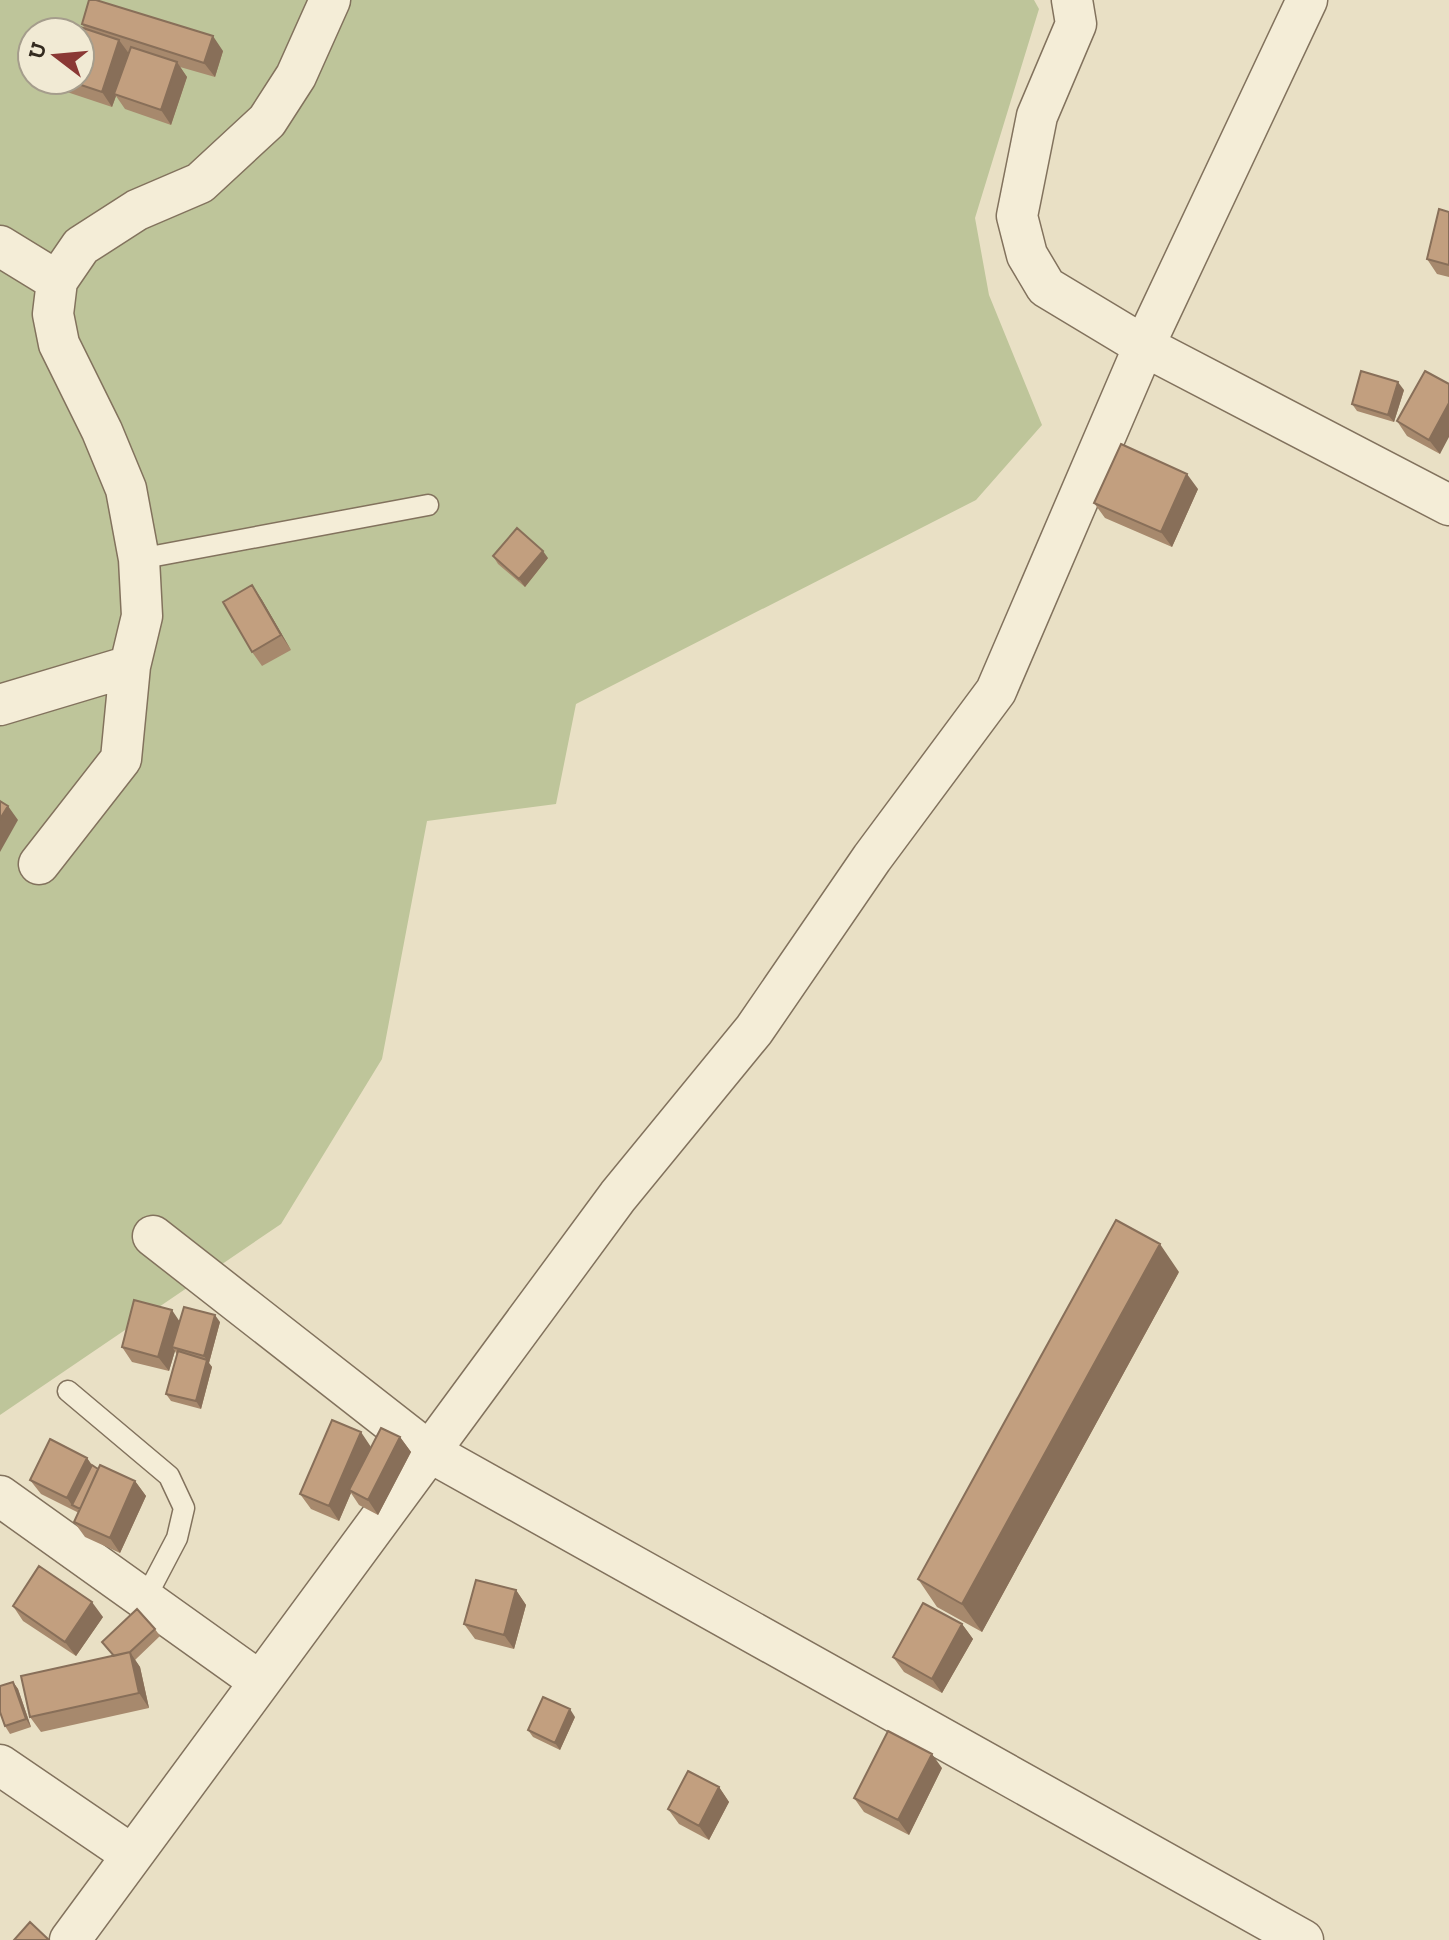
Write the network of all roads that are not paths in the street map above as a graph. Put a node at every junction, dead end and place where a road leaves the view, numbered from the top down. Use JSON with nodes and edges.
{"nodes":[{"id":1,"x":330,"y":0,"type":"edge"},
{"id":2,"x":1072,"y":0,"type":"edge"},
{"id":3,"x":1307,"y":0,"type":"edge"},
{"id":4,"x":0,"y":246,"type":"edge"},
{"id":5,"x":57,"y":281,"type":"junction"},
{"id":6,"x":1144,"y":346,"type":"junction"},
{"id":7,"x":428,"y":505,"type":"dead end"},
{"id":8,"x":1449,"y":505,"type":"edge"},
{"id":9,"x":139,"y":559,"type":"junction"},
{"id":10,"x":130,"y":666,"type":"junction"},
{"id":11,"x":0,"y":705,"type":"edge"},
{"id":12,"x":39,"y":864,"type":"dead end"},
{"id":13,"x":153,"y":1236,"type":"dead end"},
{"id":14,"x":68,"y":1391,"type":"dead end"},
{"id":15,"x":428,"y":1451,"type":"junction"},
{"id":16,"x":0,"y":1496,"type":"edge"},
{"id":17,"x":145,"y":1599,"type":"junction"},
{"id":18,"x":259,"y":1681,"type":"junction"},
{"id":19,"x":0,"y":1765,"type":"edge"},
{"id":20,"x":132,"y":1855,"type":"junction"},
{"id":21,"x":70,"y":1940,"type":"edge"},
{"id":22,"x":1303,"y":1940,"type":"edge"}],
"edges":[{"from":1,"to":5,"type":"street"},
{"from":2,"to":6,"type":"street"},
{"from":3,"to":6,"type":"street"},
{"from":4,"to":5,"type":"street"},
{"from":5,"to":9,"type":"street"},
{"from":6,"to":8,"type":"street"},
{"from":6,"to":15,"type":"street"},
{"from":7,"to":9,"type":"lane"},
{"from":9,"to":10,"type":"street"},
{"from":10,"to":11,"type":"street"},
{"from":10,"to":12,"type":"street"},
{"from":13,"to":15,"type":"street"},
{"from":14,"to":17,"type":"lane"},
{"from":15,"to":18,"type":"street"},
{"from":15,"to":22,"type":"street"},
{"from":16,"to":17,"type":"street"},
{"from":17,"to":18,"type":"street"},
{"from":18,"to":20,"type":"street"},
{"from":19,"to":20,"type":"street"},
{"from":20,"to":21,"type":"street"}]}
